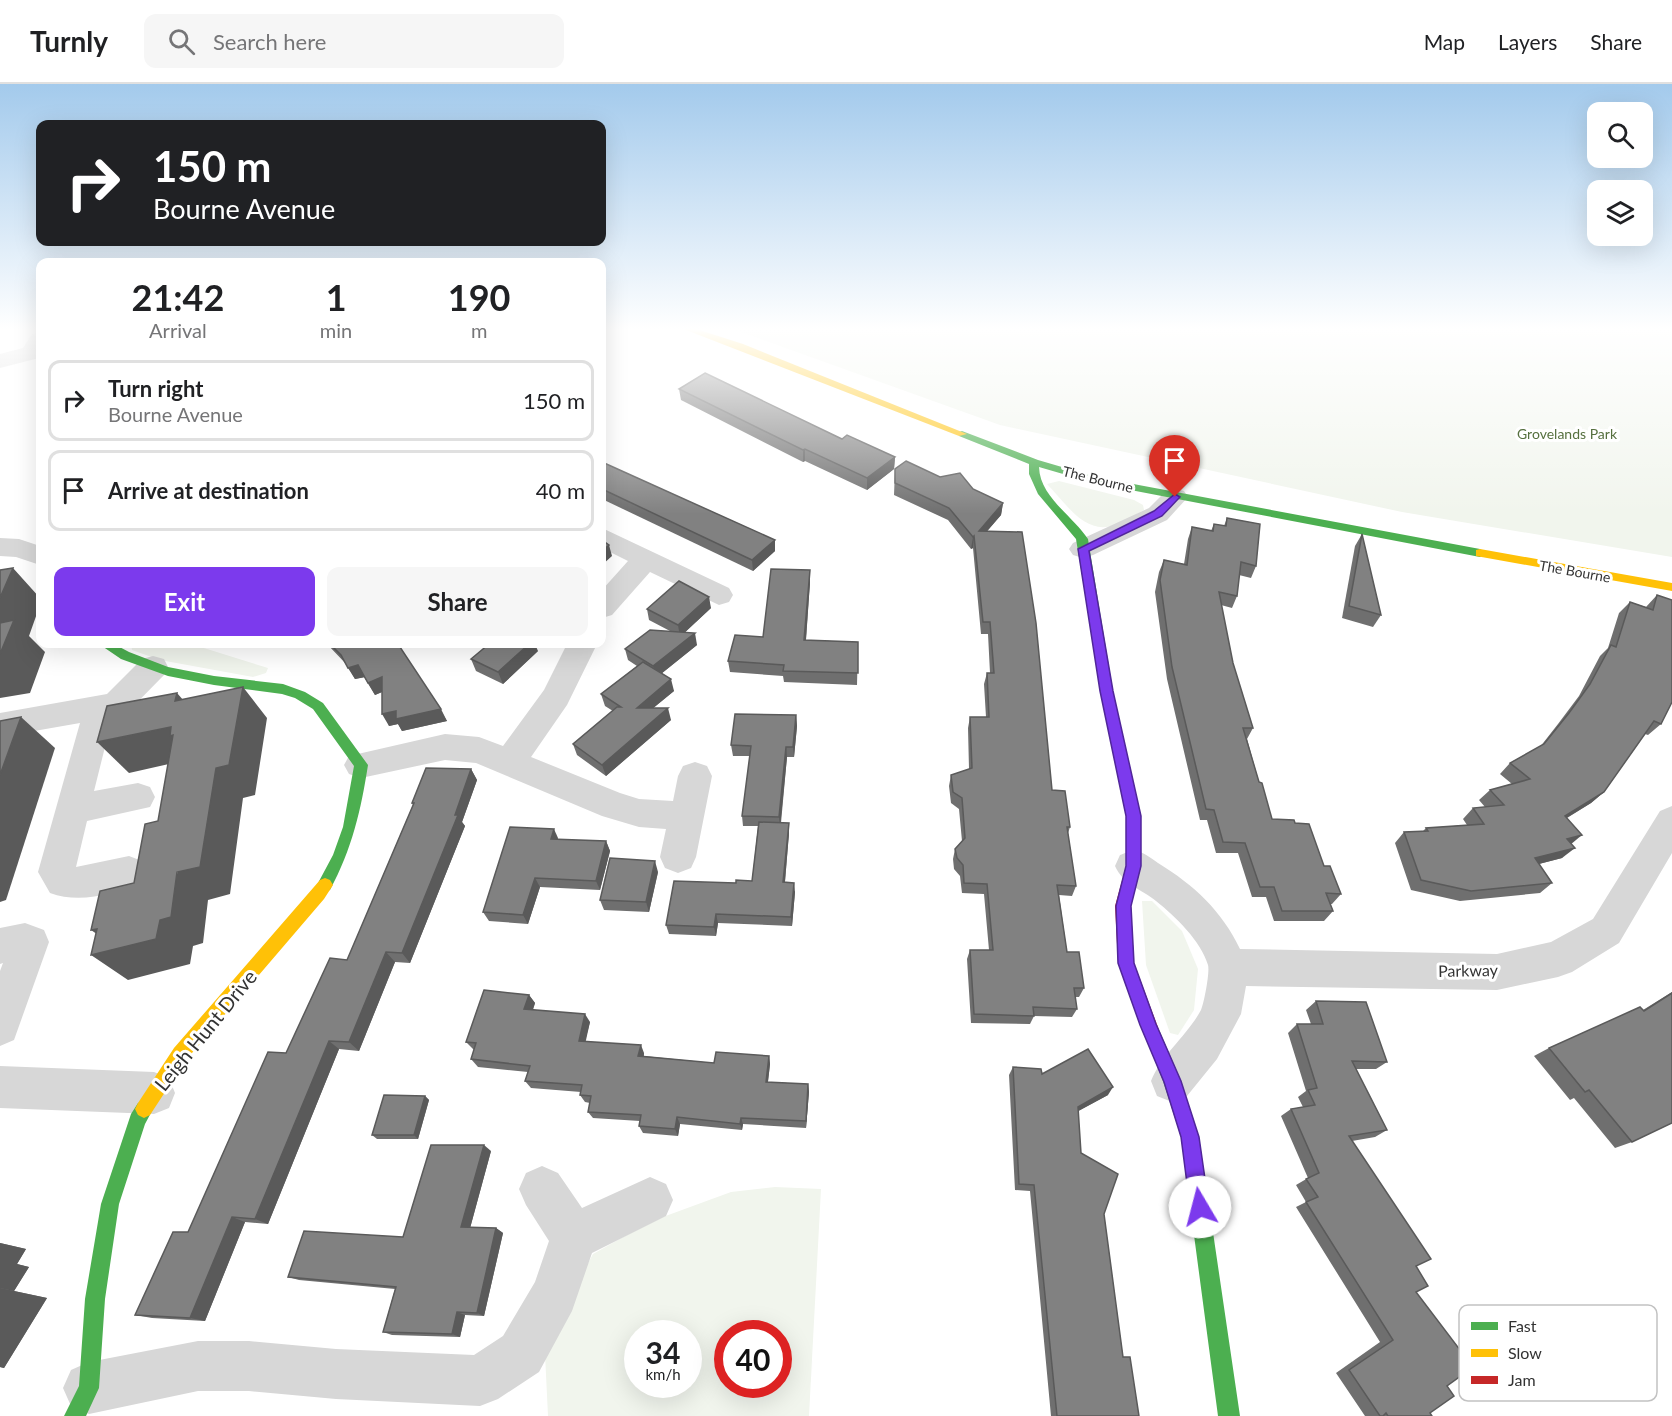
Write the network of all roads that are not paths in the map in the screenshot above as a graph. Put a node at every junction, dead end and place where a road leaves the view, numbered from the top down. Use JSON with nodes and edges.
{"nodes":[{"id":1,"x":852,"y":390,"type":"edge"},
{"id":2,"x":1034,"y":462,"type":"junction"},
{"id":3,"x":1175,"y":497,"type":"junction"},
{"id":4,"x":606,"y":539,"type":"edge"},
{"id":5,"x":0,"y":547,"type":"edge"},
{"id":6,"x":1083,"y":549,"type":"junction"},
{"id":7,"x":36,"y":554,"type":"edge"},
{"id":8,"x":646,"y":559,"type":"junction"},
{"id":9,"x":1672,"y":587,"type":"edge"},
{"id":10,"x":719,"y":595,"type":"dead end"},
{"id":11,"x":606,"y":604,"type":"edge"},
{"id":12,"x":111,"y":648,"type":"edge"},
{"id":13,"x":580,"y":648,"type":"edge"},
{"id":14,"x":153,"y":668,"type":"junction"},
{"id":15,"x":116,"y":704,"type":"junction"},
{"id":16,"x":0,"y":725,"type":"edge"},
{"id":17,"x":510,"y":762,"type":"junction"},
{"id":18,"x":361,"y":765,"type":"junction"},
{"id":19,"x":694,"y":776,"type":"dead end"},
{"id":20,"x":138,"y":797,"type":"dead end"},
{"id":21,"x":73,"y":809,"type":"junction"},
{"id":22,"x":686,"y":816,"type":"junction"},
{"id":23,"x":1672,"y":821,"type":"edge"},
{"id":24,"x":678,"y":857,"type":"dead end"},
{"id":25,"x":1133,"y":866,"type":"junction"},
{"id":26,"x":129,"y":872,"type":"dead end"},
{"id":27,"x":0,"y":946,"type":"edge"},
{"id":28,"x":1229,"y":967,"type":"junction"},
{"id":29,"x":0,"y":1026,"type":"edge"},
{"id":30,"x":1172,"y":1081,"type":"junction"},
{"id":31,"x":0,"y":1088,"type":"edge"},
{"id":32,"x":154,"y":1093,"type":"junction"},
{"id":33,"x":542,"y":1189,"type":"dead end"},
{"id":34,"x":650,"y":1200,"type":"dead end"},
{"id":35,"x":574,"y":1238,"type":"junction"},
{"id":36,"x":82,"y":1402,"type":"edge"},
{"id":37,"x":1229,"y":1416,"type":"edge"}],
"edges":[{"from":1,"to":2,"type":"street","name":"The Bourne"},
{"from":2,"to":3,"type":"street","name":"The Bourne"},
{"from":2,"to":6,"type":"street"},
{"from":3,"to":6,"type":"street"},
{"from":3,"to":9,"type":"street","name":"The Bourne"},
{"from":4,"to":8,"type":"street"},
{"from":5,"to":7,"type":"street"},
{"from":6,"to":25,"type":"street"},
{"from":8,"to":10,"type":"street"},
{"from":8,"to":11,"type":"street"},
{"from":12,"to":14,"type":"street"},
{"from":13,"to":17,"type":"street"},
{"from":14,"to":15,"type":"street"},
{"from":14,"to":18,"type":"street"},
{"from":15,"to":16,"type":"street"},
{"from":15,"to":21,"type":"street"},
{"from":17,"to":18,"type":"street"},
{"from":17,"to":22,"type":"street"},
{"from":18,"to":32,"type":"street","name":"Leigh Hunt Drive"},
{"from":19,"to":22,"type":"street"},
{"from":20,"to":21,"type":"street"},
{"from":21,"to":26,"type":"street"},
{"from":22,"to":24,"type":"street"},
{"from":23,"to":28,"type":"street","name":"Parkway"},
{"from":25,"to":28,"type":"street"},
{"from":25,"to":30,"type":"street"},
{"from":27,"to":29,"type":"street"},
{"from":28,"to":30,"type":"street"},
{"from":30,"to":37,"type":"street"},
{"from":31,"to":32,"type":"street"},
{"from":32,"to":36,"type":"street","name":"Leigh Hunt Drive"},
{"from":33,"to":35,"type":"street"},
{"from":34,"to":35,"type":"street"},
{"from":35,"to":36,"type":"street","name":"Leigh Hunt Drive"}]}
